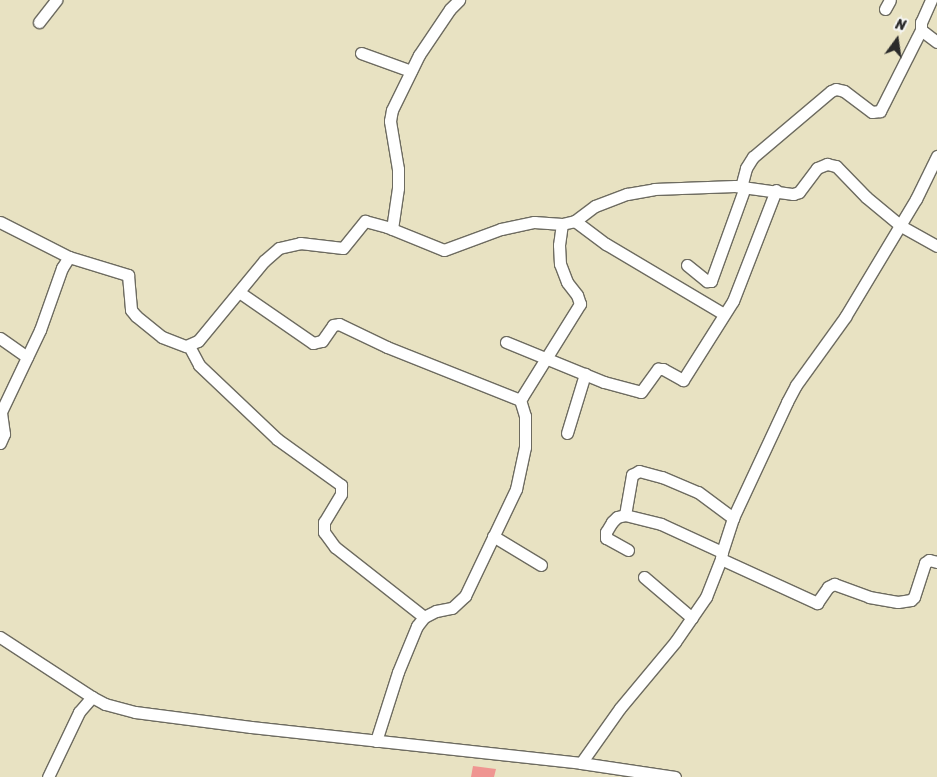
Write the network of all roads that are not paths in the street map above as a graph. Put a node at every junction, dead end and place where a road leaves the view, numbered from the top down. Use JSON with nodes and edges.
{"nodes":[{"id":1,"x":56,"y":0,"type":"edge"},
{"id":2,"x":459,"y":0,"type":"edge"},
{"id":3,"x":931,"y":0,"type":"edge"},
{"id":4,"x":38,"y":22,"type":"dead end"},
{"id":5,"x":921,"y":30,"type":"junction"},
{"id":6,"x":937,"y":42,"type":"edge"},
{"id":7,"x":361,"y":53,"type":"dead end"},
{"id":8,"x":411,"y":71,"type":"junction"},
{"id":9,"x":937,"y":156,"type":"edge"},
{"id":10,"x":743,"y":187,"type":"junction"},
{"id":11,"x":776,"y":190,"type":"junction"},
{"id":12,"x":575,"y":221,"type":"junction"},
{"id":13,"x":0,"y":222,"type":"edge"},
{"id":14,"x":562,"y":224,"type":"junction"},
{"id":15,"x":901,"y":226,"type":"junction"},
{"id":16,"x":392,"y":229,"type":"junction"},
{"id":17,"x":937,"y":246,"type":"edge"},
{"id":18,"x":69,"y":257,"type":"junction"},
{"id":19,"x":687,"y":265,"type":"dead end"},
{"id":20,"x":238,"y":292,"type":"junction"},
{"id":21,"x":724,"y":314,"type":"junction"},
{"id":22,"x":0,"y":338,"type":"edge"},
{"id":23,"x":506,"y":342,"type":"dead end"},
{"id":24,"x":189,"y":346,"type":"junction"},
{"id":25,"x":26,"y":357,"type":"junction"},
{"id":26,"x":545,"y":358,"type":"junction"},
{"id":27,"x":585,"y":374,"type":"junction"},
{"id":28,"x":520,"y":400,"type":"junction"},
{"id":29,"x":567,"y":433,"type":"dead end"},
{"id":30,"x":0,"y":443,"type":"edge"},
{"id":31,"x":625,"y":515,"type":"junction"},
{"id":32,"x":733,"y":518,"type":"junction"},
{"id":33,"x":494,"y":536,"type":"junction"},
{"id":34,"x":628,"y":550,"type":"dead end"},
{"id":35,"x":722,"y":555,"type":"junction"},
{"id":36,"x":937,"y":562,"type":"edge"},
{"id":37,"x":541,"y":565,"type":"dead end"},
{"id":38,"x":644,"y":577,"type":"dead end"},
{"id":39,"x":424,"y":617,"type":"junction"},
{"id":40,"x":692,"y":618,"type":"junction"},
{"id":41,"x":0,"y":637,"type":"edge"},
{"id":42,"x":92,"y":697,"type":"junction"},
{"id":43,"x":376,"y":741,"type":"junction"},
{"id":44,"x":581,"y":763,"type":"junction"},
{"id":45,"x":48,"y":777,"type":"edge"},
{"id":46,"x":675,"y":777,"type":"edge"}],
"edges":[{"from":1,"to":4,"type":"street"},
{"from":2,"to":8,"type":"street"},
{"from":3,"to":5,"type":"street"},
{"from":5,"to":6,"type":"street"},
{"from":5,"to":10,"type":"street"},
{"from":7,"to":8,"type":"street"},
{"from":8,"to":16,"type":"street"},
{"from":9,"to":15,"type":"street"},
{"from":10,"to":11,"type":"street"},
{"from":10,"to":12,"type":"street"},
{"from":10,"to":19,"type":"street"},
{"from":11,"to":15,"type":"street"},
{"from":11,"to":21,"type":"street"},
{"from":12,"to":14,"type":"street"},
{"from":12,"to":21,"type":"street"},
{"from":13,"to":18,"type":"street"},
{"from":14,"to":16,"type":"street"},
{"from":14,"to":26,"type":"street"},
{"from":15,"to":17,"type":"street"},
{"from":15,"to":32,"type":"street"},
{"from":16,"to":20,"type":"street"},
{"from":18,"to":24,"type":"street"},
{"from":18,"to":25,"type":"street"},
{"from":20,"to":24,"type":"street"},
{"from":20,"to":28,"type":"street"},
{"from":21,"to":27,"type":"street"},
{"from":22,"to":25,"type":"street"},
{"from":23,"to":26,"type":"street"},
{"from":24,"to":39,"type":"street"},
{"from":25,"to":30,"type":"street"},
{"from":26,"to":27,"type":"street"},
{"from":26,"to":28,"type":"street"},
{"from":27,"to":29,"type":"street"},
{"from":28,"to":33,"type":"street"},
{"from":31,"to":32,"type":"street"},
{"from":31,"to":34,"type":"street"},
{"from":31,"to":35,"type":"street"},
{"from":32,"to":35,"type":"street"},
{"from":33,"to":37,"type":"street"},
{"from":33,"to":39,"type":"street"},
{"from":35,"to":36,"type":"street"},
{"from":35,"to":40,"type":"street"},
{"from":38,"to":40,"type":"street"},
{"from":39,"to":43,"type":"street"},
{"from":40,"to":44,"type":"street"},
{"from":41,"to":42,"type":"street"},
{"from":42,"to":43,"type":"street"},
{"from":42,"to":45,"type":"street"},
{"from":43,"to":44,"type":"street"},
{"from":44,"to":46,"type":"street"}]}
